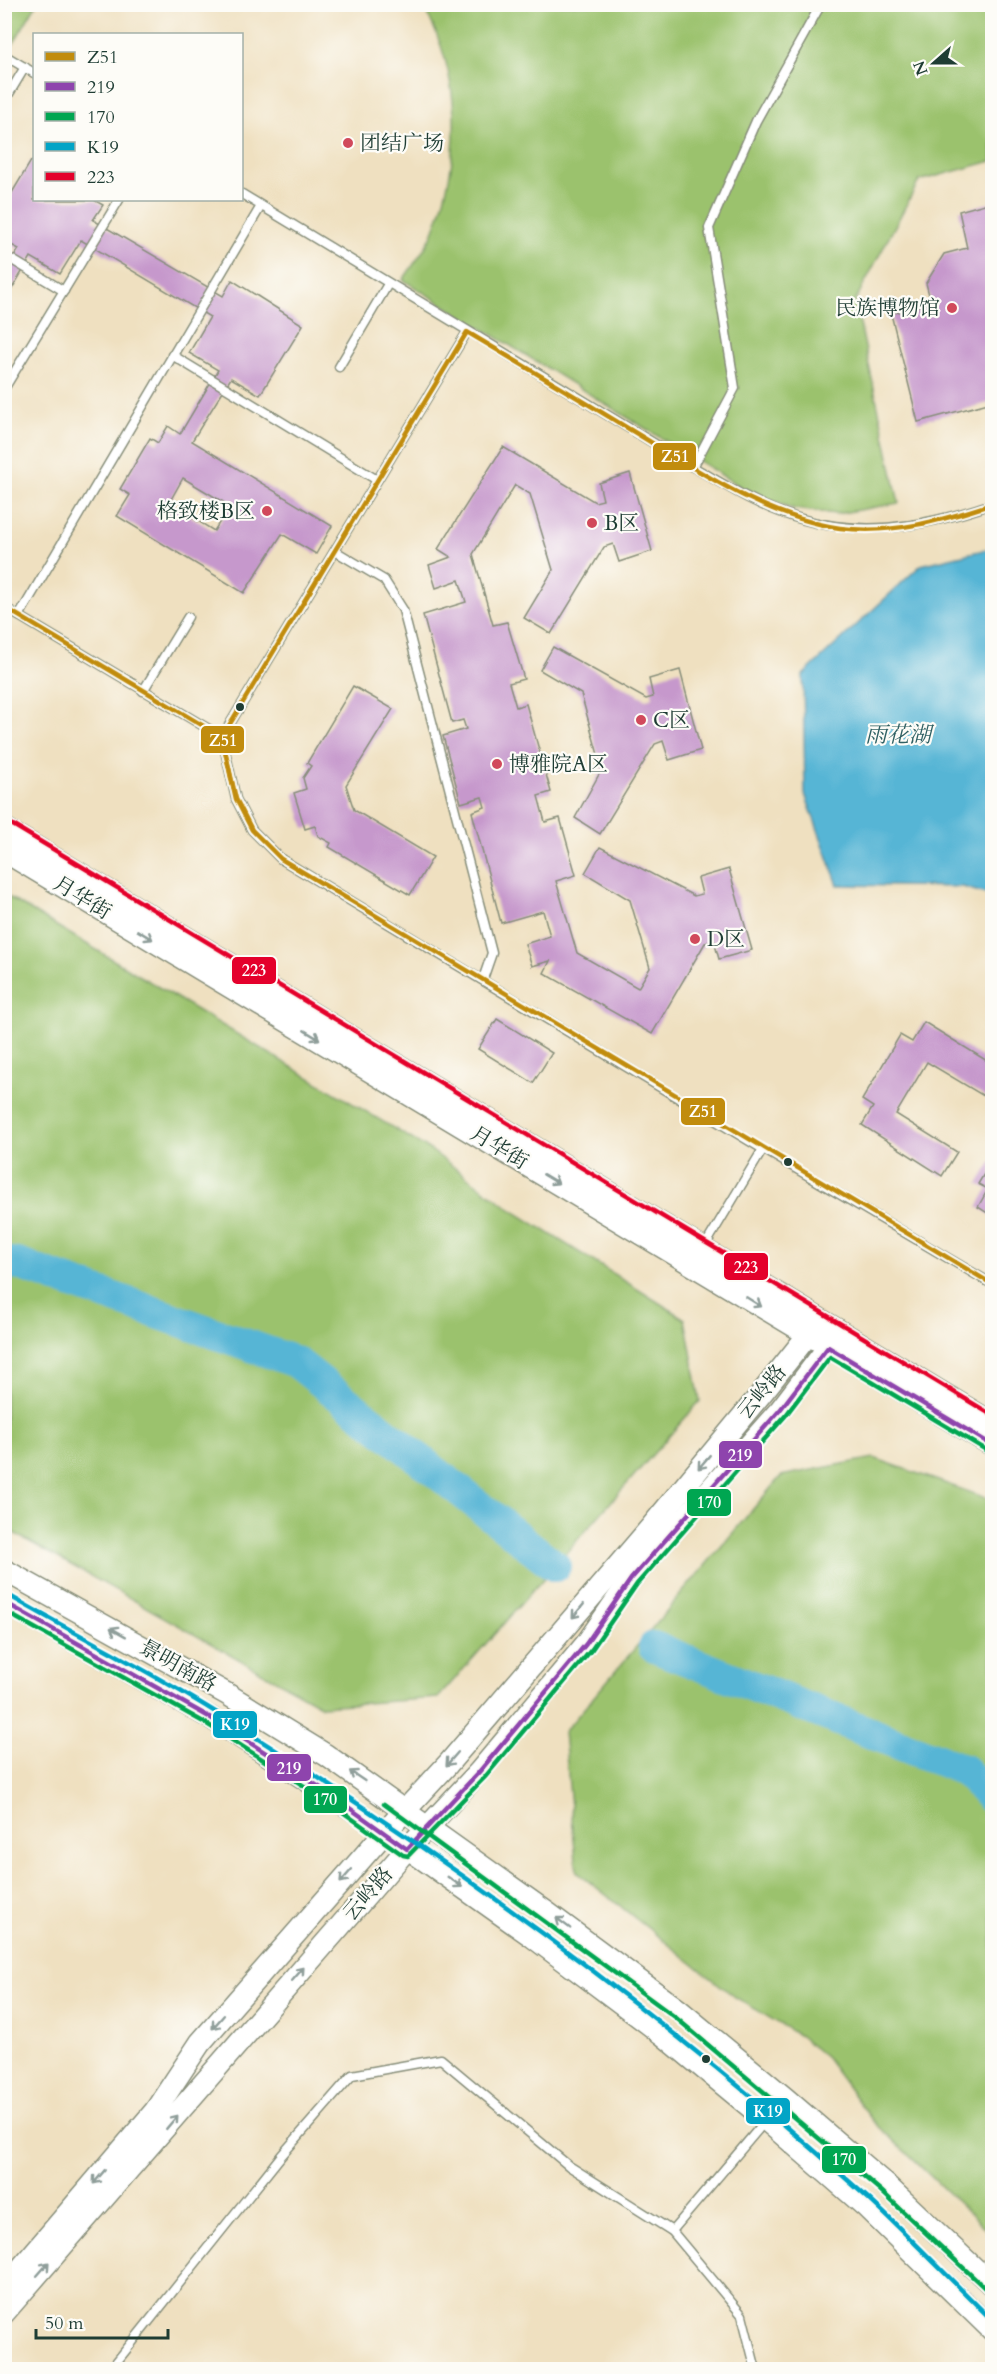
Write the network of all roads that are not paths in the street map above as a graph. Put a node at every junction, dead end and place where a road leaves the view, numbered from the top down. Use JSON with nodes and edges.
{"nodes":[{"id":1,"x":821,"y":4,"type":"edge"},
{"id":2,"x":4,"y":55,"type":"edge"},
{"id":3,"x":25,"y":67,"type":"junction"},
{"id":4,"x":33,"y":72,"type":"edge"},
{"id":5,"x":4,"y":102,"type":"edge"},
{"id":6,"x":243,"y":195,"type":"edge"},
{"id":7,"x":118,"y":201,"type":"edge"},
{"id":8,"x":261,"y":206,"type":"junction"},
{"id":9,"x":4,"y":255,"type":"edge"},
{"id":10,"x":388,"y":284,"type":"junction"},
{"id":11,"x":64,"y":291,"type":"junction"},
{"id":12,"x":467,"y":332,"type":"junction"},
{"id":13,"x":172,"y":355,"type":"junction"},
{"id":14,"x":339,"y":367,"type":"dead end"},
{"id":15,"x":4,"y":390,"type":"edge"},
{"id":16,"x":693,"y":467,"type":"junction"},
{"id":17,"x":377,"y":480,"type":"junction"},
{"id":18,"x":993,"y":504,"type":"edge"},
{"id":19,"x":335,"y":551,"type":"junction"},
{"id":20,"x":4,"y":607,"type":"edge"},
{"id":21,"x":19,"y":616,"type":"junction"},
{"id":22,"x":188,"y":617,"type":"dead end"},
{"id":23,"x":143,"y":691,"type":"junction"},
{"id":24,"x":222,"y":737,"type":"junction"},
{"id":25,"x":4,"y":828,"type":"edge"},
{"id":26,"x":4,"y":851,"type":"edge"},
{"id":27,"x":483,"y":979,"type":"junction"},
{"id":28,"x":763,"y":1149,"type":"junction"},
{"id":29,"x":704,"y":1249,"type":"junction"},
{"id":30,"x":993,"y":1284,"type":"edge"},
{"id":31,"x":813,"y":1326,"type":"junction"},
{"id":32,"x":833,"y":1339,"type":"junction"},
{"id":33,"x":993,"y":1423,"type":"edge"},
{"id":34,"x":993,"y":1445,"type":"edge"},
{"id":35,"x":4,"y":1570,"type":"edge"},
{"id":36,"x":4,"y":1602,"type":"edge"},
{"id":37,"x":405,"y":1810,"type":"junction"},
{"id":38,"x":428,"y":1827,"type":"junction"},
{"id":39,"x":385,"y":1832,"type":"junction"},
{"id":40,"x":407,"y":1849,"type":"junction"},
{"id":41,"x":785,"y":2098,"type":"junction"},
{"id":42,"x":766,"y":2120,"type":"junction"},
{"id":43,"x":672,"y":2231,"type":"junction"},
{"id":44,"x":993,"y":2285,"type":"edge"},
{"id":45,"x":4,"y":2288,"type":"edge"},
{"id":46,"x":4,"y":2313,"type":"edge"},
{"id":47,"x":993,"y":2330,"type":"edge"},
{"id":48,"x":110,"y":2370,"type":"edge"},
{"id":49,"x":756,"y":2370,"type":"edge"}],
"edges":[{"from":1,"to":16,"type":"lane"},
{"from":2,"to":3,"type":"lane"},
{"from":3,"to":4,"type":"lane"},
{"from":3,"to":5,"type":"lane"},
{"from":6,"to":8,"type":"lane"},
{"from":7,"to":11,"type":"lane"},
{"from":8,"to":10,"type":"lane"},
{"from":8,"to":13,"type":"lane"},
{"from":9,"to":11,"type":"lane"},
{"from":10,"to":12,"type":"lane"},
{"from":10,"to":14,"type":"lane"},
{"from":11,"to":15,"type":"lane"},
{"from":12,"to":16,"type":"lane"},
{"from":12,"to":17,"type":"lane"},
{"from":13,"to":17,"type":"lane"},
{"from":13,"to":21,"type":"lane"},
{"from":16,"to":18,"type":"lane"},
{"from":17,"to":19,"type":"lane"},
{"from":19,"to":24,"type":"lane"},
{"from":19,"to":27,"type":"lane"},
{"from":20,"to":21,"type":"lane"},
{"from":21,"to":23,"type":"lane"},
{"from":22,"to":23,"type":"lane"},
{"from":23,"to":24,"type":"lane"},
{"from":24,"to":27,"type":"lane"},
{"from":25,"to":29,"type":"street","name":"月华街"},
{"from":26,"to":31,"type":"street","name":"月华街","one_way":true},
{"from":27,"to":28,"type":"lane"},
{"from":28,"to":29,"type":"lane"},
{"from":28,"to":30,"type":"lane"},
{"from":29,"to":31,"type":"street","name":"月华街"},
{"from":31,"to":32,"type":"street","name":"月华街"},
{"from":31,"to":37,"type":"street","name":"云岭路","one_way":true},
{"from":32,"to":33,"type":"street","name":"月华街"},
{"from":32,"to":34,"type":"street","name":"月华街"},
{"from":32,"to":38,"type":"street","name":"云岭路"},
{"from":37,"to":35,"type":"street","name":"景明南路","one_way":true},
{"from":36,"to":39,"type":"street","name":"景明南路"},
{"from":37,"to":38,"type":"street","name":"景明南路"},
{"from":37,"to":39,"type":"street","name":"云岭路"},
{"from":38,"to":40,"type":"street","name":"云岭路"},
{"from":41,"to":38,"type":"street","name":"景明南路","one_way":true},
{"from":39,"to":40,"type":"street","name":"景明南路"},
{"from":39,"to":45,"type":"street","name":"云岭路","one_way":true},
{"from":40,"to":42,"type":"street","name":"景明南路","one_way":true},
{"from":46,"to":40,"type":"street","name":"云岭路","one_way":true},
{"from":41,"to":42,"type":"lane"},
{"from":41,"to":44,"type":"street","name":"景明南路"},
{"from":42,"to":43,"type":"lane"},
{"from":42,"to":47,"type":"street","name":"景明南路"},
{"from":43,"to":48,"type":"lane"},
{"from":43,"to":49,"type":"lane"}]}
